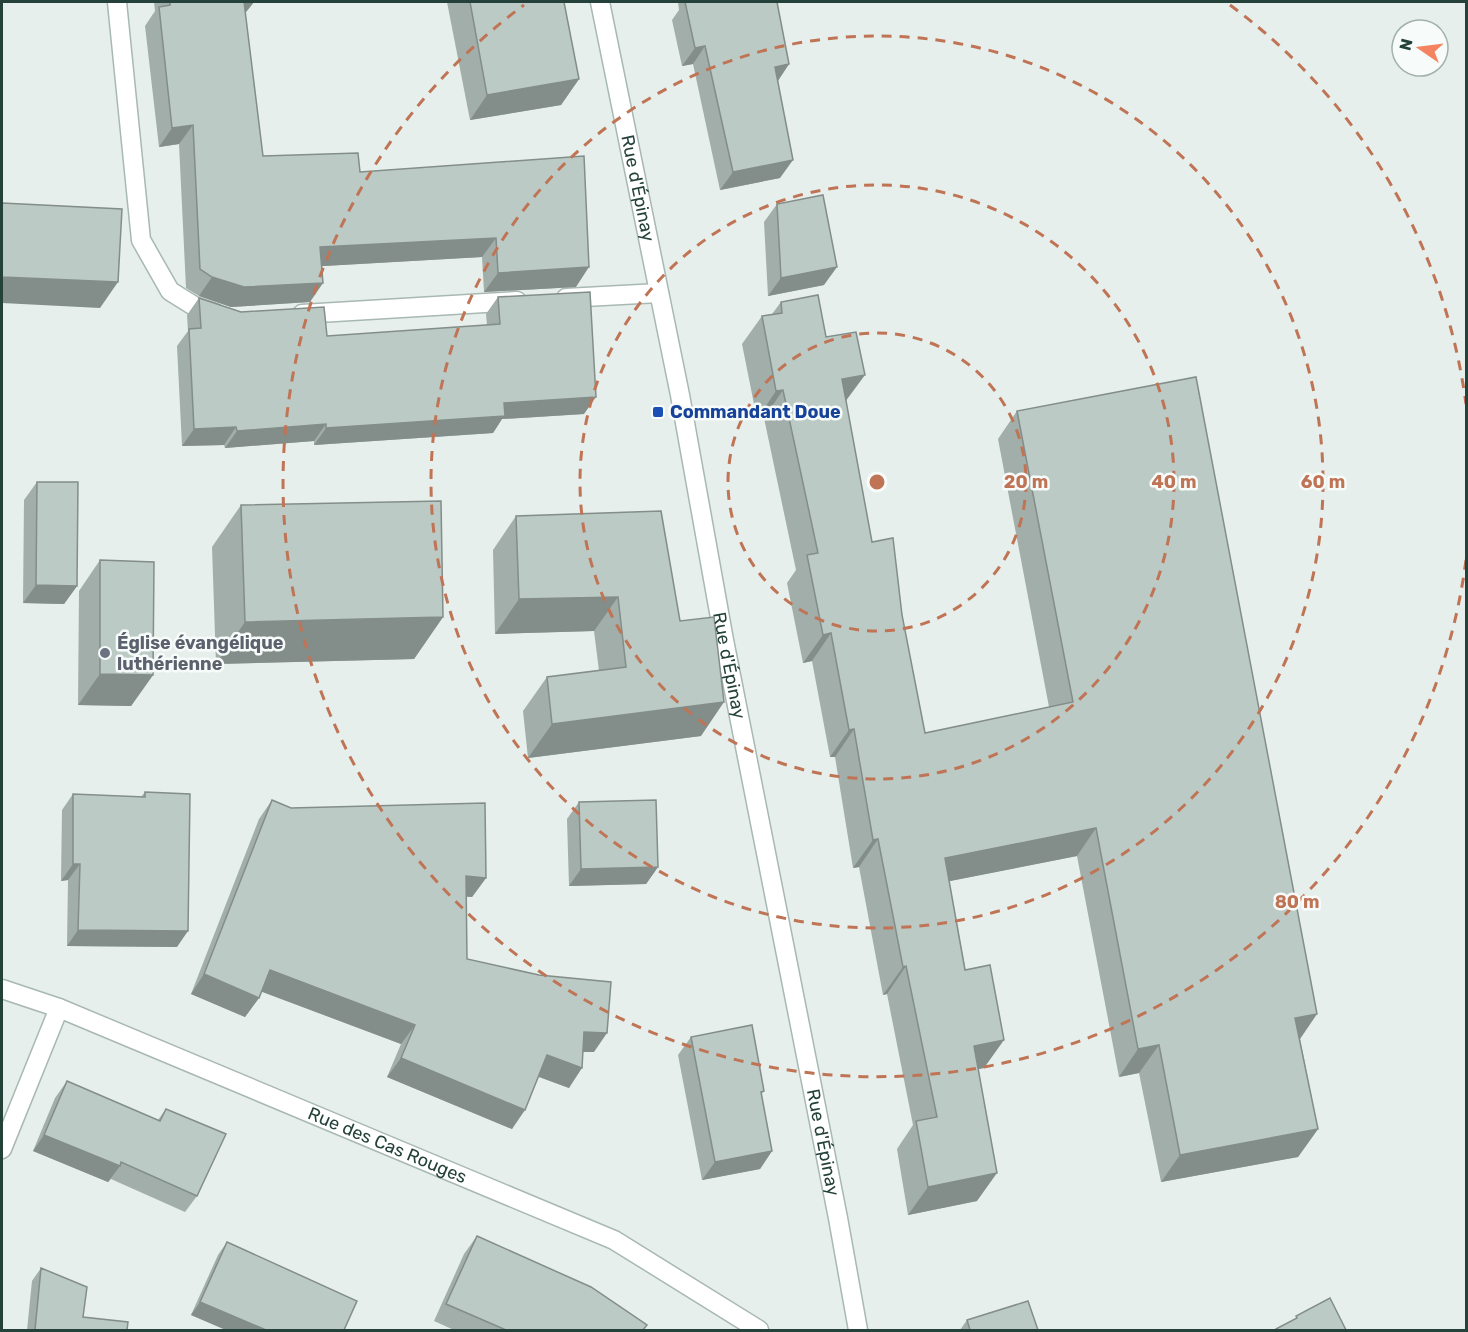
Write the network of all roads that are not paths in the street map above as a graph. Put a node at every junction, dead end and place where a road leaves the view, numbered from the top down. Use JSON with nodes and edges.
{"nodes":[{"id":1,"x":117,"y":2,"type":"edge"},
{"id":2,"x":600,"y":2,"type":"edge"},
{"id":3,"x":659,"y":293,"type":"junction"},
{"id":4,"x":288,"y":314,"type":"edge"},
{"id":5,"x":229,"y":318,"type":"edge"},
{"id":6,"x":2,"y":989,"type":"edge"},
{"id":7,"x":59,"y":1008,"type":"junction"},
{"id":8,"x":2,"y":1149,"type":"edge"},
{"id":9,"x":759,"y":1330,"type":"edge"},
{"id":10,"x":858,"y":1330,"type":"edge"}],
"edges":[{"from":1,"to":5,"type":"street"},
{"from":2,"to":3,"type":"street","name":"Rue d'Épinay"},
{"from":3,"to":4,"type":"street"},
{"from":3,"to":10,"type":"street","name":"Rue d'Épinay"},
{"from":6,"to":7,"type":"street","name":"Rue des Cas Rouges"},
{"from":7,"to":8,"type":"street"},
{"from":7,"to":9,"type":"street","name":"Rue des Cas Rouges"}]}
